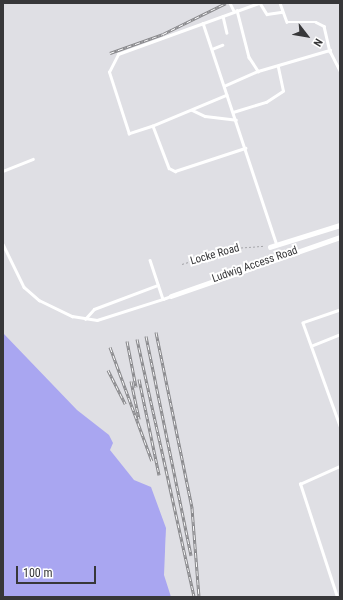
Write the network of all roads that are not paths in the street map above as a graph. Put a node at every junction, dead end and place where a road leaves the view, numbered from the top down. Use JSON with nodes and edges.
{"nodes":[{"id":1,"x":230,"y":3,"type":"edge"},
{"id":2,"x":260,"y":3,"type":"edge"},
{"id":3,"x":280,"y":3,"type":"edge"},
{"id":4,"x":236,"y":11,"type":"junction"},
{"id":5,"x":282,"y":12,"type":"junction"},
{"id":6,"x":223,"y":16,"type":"junction"},
{"id":7,"x":203,"y":23,"type":"junction"},
{"id":8,"x":227,"y":33,"type":"dead end"},
{"id":9,"x":222,"y":46,"type":"dead end"},
{"id":10,"x":212,"y":49,"type":"junction"},
{"id":11,"x":330,"y":50,"type":"junction"},
{"id":12,"x":278,"y":67,"type":"junction"},
{"id":13,"x":258,"y":71,"type":"junction"},
{"id":14,"x":340,"y":71,"type":"edge"},
{"id":15,"x":224,"y":86,"type":"junction"},
{"id":16,"x":227,"y":95,"type":"junction"},
{"id":17,"x":192,"y":110,"type":"junction"},
{"id":18,"x":233,"y":112,"type":"junction"},
{"id":19,"x":236,"y":120,"type":"junction"},
{"id":20,"x":154,"y":126,"type":"junction"},
{"id":21,"x":245,"y":148,"type":"junction"},
{"id":22,"x":33,"y":159,"type":"dead end"},
{"id":23,"x":3,"y":171,"type":"edge"},
{"id":24,"x":340,"y":225,"type":"edge"},
{"id":25,"x":340,"y":236,"type":"edge"},
{"id":26,"x":3,"y":244,"type":"edge"},
{"id":27,"x":277,"y":245,"type":"junction"},
{"id":28,"x":270,"y":247,"type":"road end"},
{"id":29,"x":150,"y":260,"type":"dead end"},
{"id":30,"x":158,"y":285,"type":"junction"},
{"id":31,"x":171,"y":296,"type":"joint"},
{"id":32,"x":163,"y":299,"type":"junction"},
{"id":33,"x":340,"y":310,"type":"edge"},
{"id":34,"x":84,"y":319,"type":"junction"},
{"id":35,"x":340,"y":334,"type":"edge"},
{"id":36,"x":311,"y":346,"type":"junction"},
{"id":37,"x":340,"y":426,"type":"edge"},
{"id":38,"x":340,"y":466,"type":"edge"},
{"id":39,"x":337,"y":597,"type":"edge"}],
"edges":[{"from":1,"to":4,"type":"lane"},
{"from":2,"to":4,"type":"lane"},
{"from":2,"to":5,"type":"lane"},
{"from":3,"to":5,"type":"lane"},
{"from":4,"to":6,"type":"lane"},
{"from":4,"to":13,"type":"lane"},
{"from":5,"to":11,"type":"lane"},
{"from":6,"to":7,"type":"lane"},
{"from":6,"to":8,"type":"lane"},
{"from":7,"to":10,"type":"lane"},
{"from":7,"to":20,"type":"lane"},
{"from":9,"to":10,"type":"lane"},
{"from":10,"to":15,"type":"lane"},
{"from":11,"to":12,"type":"lane"},
{"from":11,"to":14,"type":"lane"},
{"from":12,"to":13,"type":"lane"},
{"from":12,"to":18,"type":"lane"},
{"from":13,"to":15,"type":"lane"},
{"from":15,"to":16,"type":"lane"},
{"from":16,"to":17,"type":"lane"},
{"from":16,"to":18,"type":"lane"},
{"from":17,"to":19,"type":"lane"},
{"from":17,"to":20,"type":"lane"},
{"from":18,"to":19,"type":"lane"},
{"from":19,"to":21,"type":"lane"},
{"from":20,"to":21,"type":"lane"},
{"from":21,"to":27,"type":"lane"},
{"from":22,"to":23,"type":"lane"},
{"from":24,"to":27,"type":"street"},
{"from":25,"to":31,"type":"street","name":"Ludwig Access Road"},
{"from":26,"to":34,"type":"lane"},
{"from":27,"to":28,"type":"street"},
{"from":29,"to":30,"type":"lane"},
{"from":30,"to":32,"type":"lane"},
{"from":30,"to":34,"type":"lane"},
{"from":31,"to":32,"type":"lane"},
{"from":32,"to":34,"type":"lane"},
{"from":33,"to":36,"type":"lane"},
{"from":35,"to":36,"type":"lane"},
{"from":36,"to":37,"type":"lane"},
{"from":38,"to":39,"type":"lane"}]}
